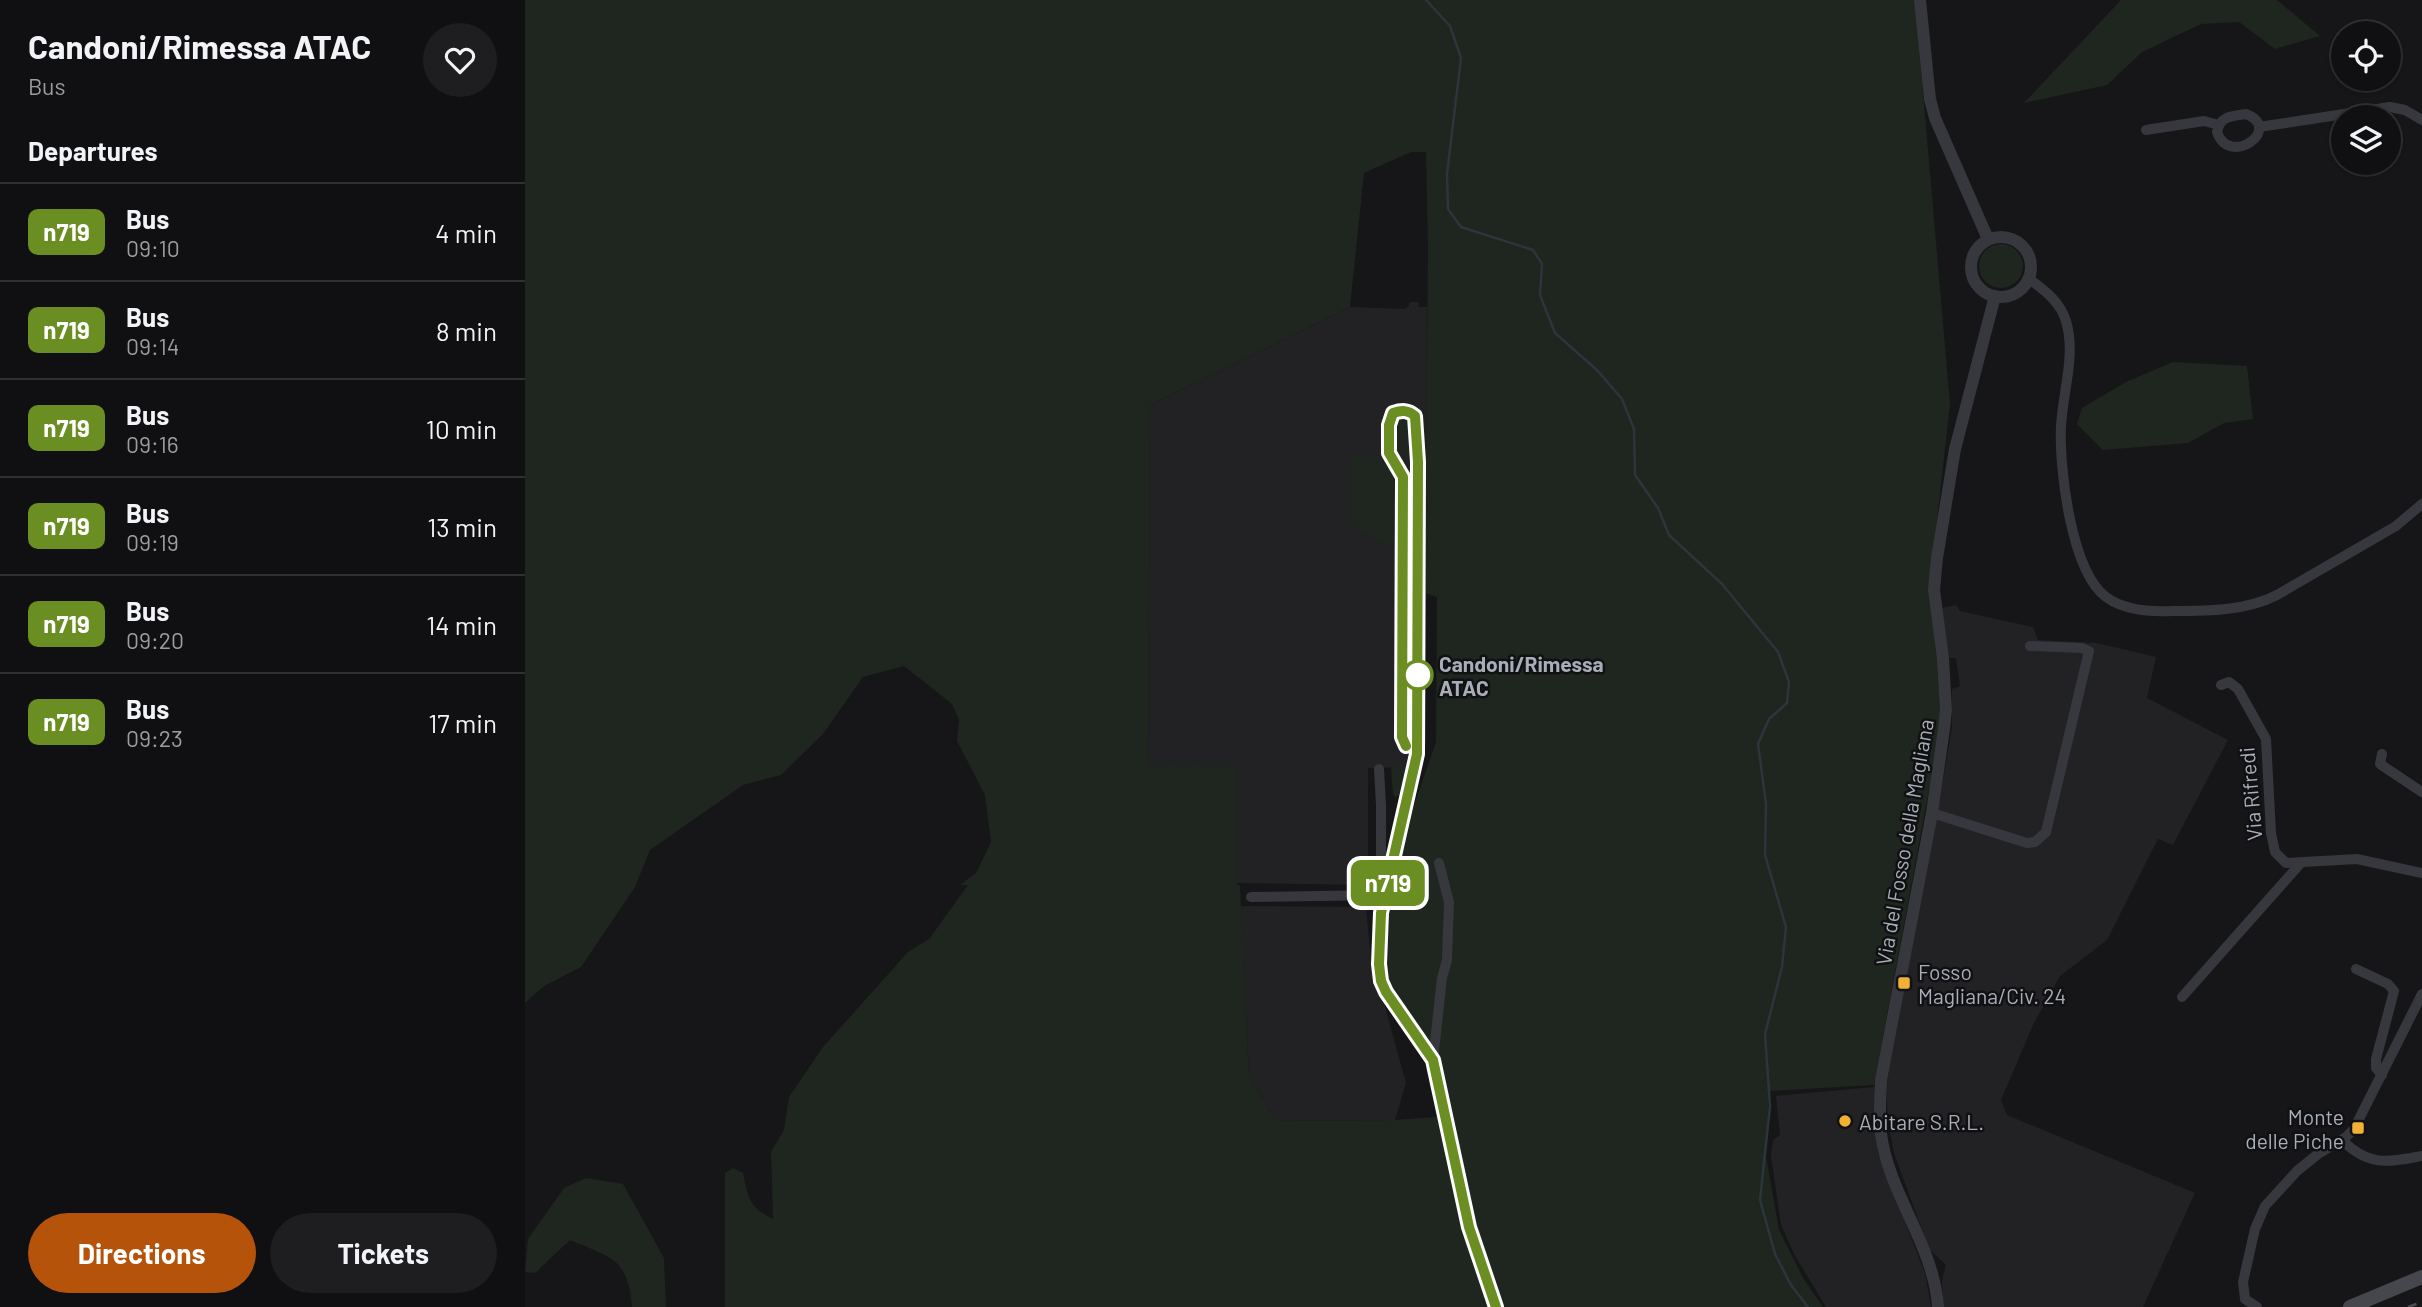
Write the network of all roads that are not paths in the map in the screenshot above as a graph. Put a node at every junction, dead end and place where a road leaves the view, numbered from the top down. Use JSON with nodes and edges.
{"nodes":[{"id":1,"x":1920,"y":0,"type":"edge"},
{"id":2,"x":2422,"y":120,"type":"edge"},
{"id":3,"x":2219,"y":125,"type":"junction"},
{"id":4,"x":2259,"y":127,"type":"junction"},
{"id":5,"x":2146,"y":130,"type":"dead end"},
{"id":6,"x":1989,"y":239,"type":"junction"},
{"id":7,"x":2028,"y":278,"type":"junction"},
{"id":8,"x":1995,"y":296,"type":"junction"},
{"id":9,"x":2422,"y":504,"type":"edge"},
{"id":10,"x":2031,"y":646,"type":"dead end"},
{"id":11,"x":2221,"y":685,"type":"dead end"},
{"id":12,"x":2382,"y":754,"type":"dead end"},
{"id":13,"x":1379,"y":769,"type":"dead end"},
{"id":14,"x":2422,"y":792,"type":"edge"},
{"id":15,"x":1932,"y":813,"type":"junction"},
{"id":16,"x":1439,"y":863,"type":"dead end"},
{"id":17,"x":2300,"y":864,"type":"junction"},
{"id":18,"x":2422,"y":873,"type":"edge"},
{"id":19,"x":1381,"y":895,"type":"junction"},
{"id":20,"x":1251,"y":897,"type":"dead end"},
{"id":21,"x":2355,"y":969,"type":"dead end"},
{"id":22,"x":2422,"y":994,"type":"edge"},
{"id":23,"x":2182,"y":997,"type":"dead end"},
{"id":24,"x":1433,"y":1060,"type":"junction"},
{"id":25,"x":2382,"y":1075,"type":"junction"},
{"id":26,"x":2342,"y":1140,"type":"junction"},
{"id":27,"x":2422,"y":1156,"type":"edge"},
{"id":28,"x":2422,"y":1278,"type":"edge"},
{"id":29,"x":1496,"y":1307,"type":"edge"},
{"id":30,"x":1938,"y":1307,"type":"edge"},
{"id":31,"x":2257,"y":1307,"type":"edge"},
{"id":32,"x":2350,"y":1307,"type":"edge"}],
"edges":[{"from":1,"to":6,"type":"street"},
{"from":2,"to":4,"type":"street"},
{"from":3,"to":4,"type":"street"},
{"from":3,"to":4,"type":"street"},
{"from":3,"to":5,"type":"street"},
{"from":6,"to":7,"type":"street"},
{"from":6,"to":8,"type":"street"},
{"from":7,"to":8,"type":"street"},
{"from":7,"to":9,"type":"street"},
{"from":8,"to":15,"type":"street","name":"Via del Fosso della Magliana"},
{"from":10,"to":15,"type":"street"},
{"from":11,"to":17,"type":"street","name":"Via Rifredi"},
{"from":12,"to":14,"type":"street"},
{"from":13,"to":19,"type":"street"},
{"from":15,"to":30,"type":"street","name":"Via del Fosso della Magliana"},
{"from":16,"to":24,"type":"street"},
{"from":17,"to":18,"type":"street"},
{"from":17,"to":23,"type":"street"},
{"from":19,"to":20,"type":"street"},
{"from":19,"to":24,"type":"street"},
{"from":21,"to":25,"type":"street"},
{"from":22,"to":25,"type":"street"},
{"from":24,"to":29,"type":"street"},
{"from":25,"to":26,"type":"street"},
{"from":26,"to":27,"type":"street"},
{"from":26,"to":31,"type":"street"},
{"from":28,"to":32,"type":"main road"}]}
